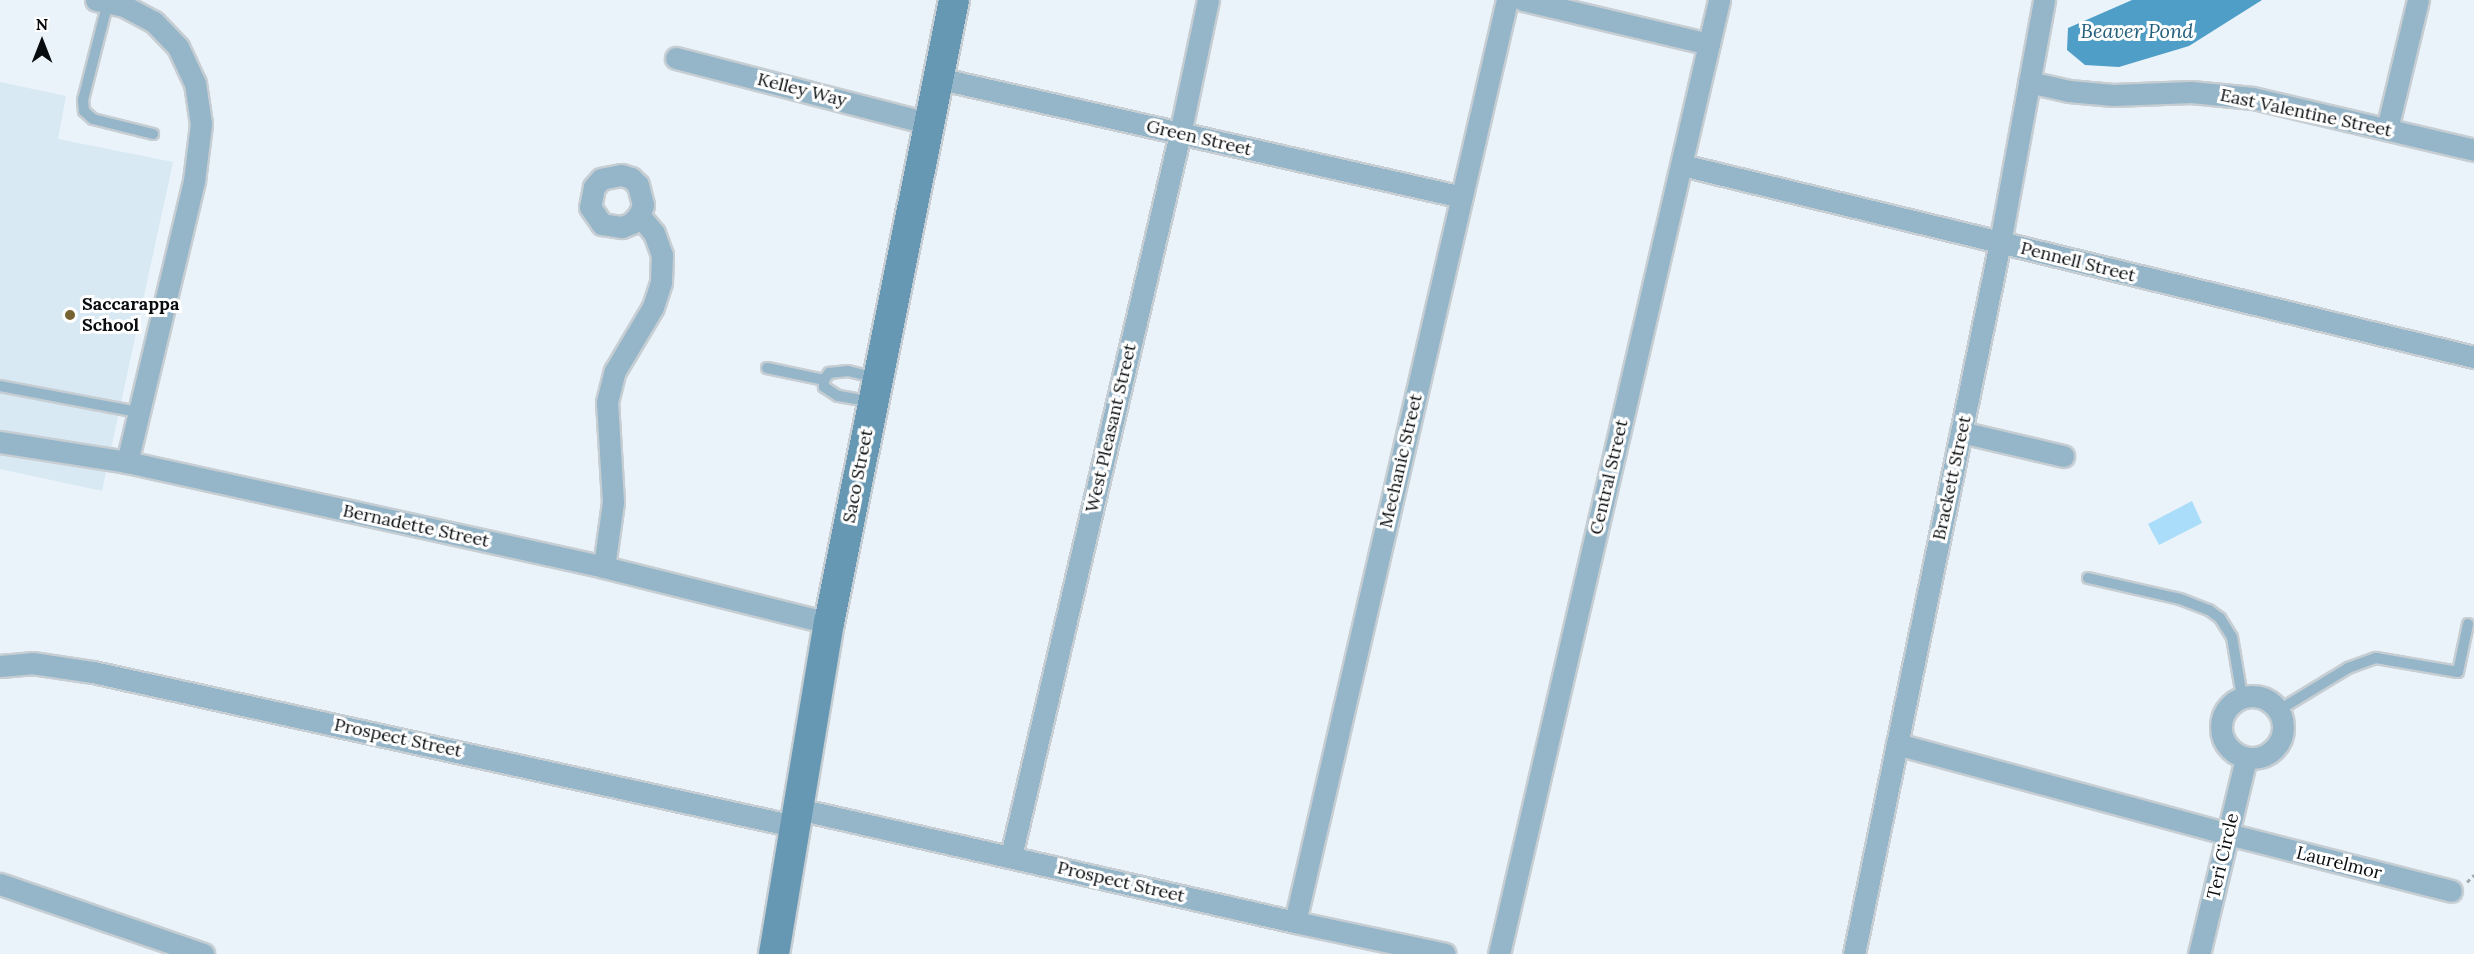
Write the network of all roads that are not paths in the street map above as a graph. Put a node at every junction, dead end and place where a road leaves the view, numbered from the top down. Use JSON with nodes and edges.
{"nodes":[{"id":1,"x":954,"y":0,"type":"edge"},
{"id":2,"x":1208,"y":0,"type":"edge"},
{"id":3,"x":1507,"y":0,"type":"edge"},
{"id":4,"x":1523,"y":0,"type":"edge"},
{"id":5,"x":1719,"y":0,"type":"edge"},
{"id":6,"x":2044,"y":0,"type":"edge"},
{"id":7,"x":2418,"y":0,"type":"edge"},
{"id":8,"x":104,"y":1,"type":"edge"},
{"id":9,"x":1709,"y":44,"type":"junction"},
{"id":10,"x":676,"y":58,"type":"dead end"},
{"id":11,"x":937,"y":78,"type":"junction"},
{"id":12,"x":2029,"y":82,"type":"junction"},
{"id":13,"x":928,"y":123,"type":"junction"},
{"id":14,"x":2387,"y":129,"type":"junction"},
{"id":15,"x":153,"y":134,"type":"dead end"},
{"id":16,"x":1180,"y":134,"type":"junction"},
{"id":17,"x":2474,"y":150,"type":"edge"},
{"id":18,"x":1682,"y":165,"type":"junction"},
{"id":19,"x":1462,"y":197,"type":"junction"},
{"id":20,"x":639,"y":215,"type":"dead end"},
{"id":21,"x":2000,"y":243,"type":"junction"},
{"id":22,"x":2474,"y":357,"type":"edge"},
{"id":23,"x":766,"y":368,"type":"dead end"},
{"id":24,"x":824,"y":380,"type":"junction"},
{"id":25,"x":0,"y":386,"type":"edge"},
{"id":26,"x":875,"y":390,"type":"junction"},
{"id":27,"x":137,"y":412,"type":"junction"},
{"id":28,"x":1961,"y":432,"type":"junction"},
{"id":29,"x":0,"y":442,"type":"edge"},
{"id":30,"x":2063,"y":456,"type":"dead end"},
{"id":31,"x":127,"y":462,"type":"junction"},
{"id":32,"x":604,"y":567,"type":"junction"},
{"id":33,"x":2088,"y":578,"type":"dead end"},
{"id":34,"x":829,"y":623,"type":"junction"},
{"id":35,"x":2468,"y":624,"type":"dead end"},
{"id":36,"x":0,"y":666,"type":"edge"},
{"id":37,"x":2242,"y":697,"type":"junction"},
{"id":38,"x":2279,"y":710,"type":"junction"},
{"id":39,"x":1897,"y":744,"type":"junction"},
{"id":40,"x":2246,"y":758,"type":"junction"},
{"id":41,"x":796,"y":818,"type":"junction"},
{"id":42,"x":2228,"y":834,"type":"junction"},
{"id":43,"x":1011,"y":856,"type":"junction"},
{"id":44,"x":0,"y":884,"type":"edge"},
{"id":45,"x":2451,"y":891,"type":"dead end"},
{"id":46,"x":1295,"y":922,"type":"junction"},
{"id":47,"x":203,"y":954,"type":"edge"},
{"id":48,"x":774,"y":954,"type":"edge"},
{"id":49,"x":1445,"y":954,"type":"edge"},
{"id":50,"x":1499,"y":954,"type":"edge"},
{"id":51,"x":1854,"y":954,"type":"edge"},
{"id":52,"x":2199,"y":954,"type":"edge"}],
"edges":[{"from":1,"to":11,"type":"main road","name":"Saco Street"},
{"from":2,"to":16,"type":"street","name":"West Pleasant Street"},
{"from":3,"to":19,"type":"street","name":"Mechanic Street"},
{"from":4,"to":9,"type":"street"},
{"from":5,"to":9,"type":"street","name":"Central Street"},
{"from":6,"to":12,"type":"street","name":"Brackett Street"},
{"from":7,"to":14,"type":"street"},
{"from":8,"to":15,"type":"lane"},
{"from":8,"to":27,"type":"street"},
{"from":9,"to":18,"type":"street","name":"Central Street"},
{"from":10,"to":13,"type":"street","name":"Kelley Way"},
{"from":11,"to":13,"type":"main road","name":"Saco Street"},
{"from":11,"to":16,"type":"street","name":"Green Street"},
{"from":12,"to":14,"type":"street","name":"East Valentine Street"},
{"from":12,"to":21,"type":"street","name":"Brackett Street"},
{"from":13,"to":26,"type":"main road","name":"Saco Street"},
{"from":14,"to":17,"type":"street","name":"East Valentine Street"},
{"from":16,"to":19,"type":"street","name":"Green Street"},
{"from":16,"to":43,"type":"street","name":"West Pleasant Street"},
{"from":18,"to":21,"type":"street","name":"Pennell Street"},
{"from":18,"to":50,"type":"street","name":"Central Street"},
{"from":19,"to":46,"type":"street","name":"Mechanic Street"},
{"from":20,"to":32,"type":"street"},
{"from":21,"to":22,"type":"street","name":"Pennell Street"},
{"from":21,"to":28,"type":"street","name":"Brackett Street"},
{"from":23,"to":24,"type":"lane"},
{"from":24,"to":26,"type":"lane"},
{"from":24,"to":26,"type":"lane"},
{"from":25,"to":27,"type":"lane"},
{"from":26,"to":34,"type":"main road","name":"Saco Street"},
{"from":27,"to":31,"type":"street"},
{"from":28,"to":30,"type":"street"},
{"from":28,"to":39,"type":"street","name":"Brackett Street"},
{"from":29,"to":31,"type":"street","name":"Bernadette Street"},
{"from":31,"to":32,"type":"street","name":"Bernadette Street"},
{"from":32,"to":34,"type":"street","name":"Bernadette Street"},
{"from":33,"to":37,"type":"lane"},
{"from":34,"to":41,"type":"main road","name":"Saco Street"},
{"from":35,"to":38,"type":"lane"},
{"from":36,"to":41,"type":"street","name":"Prospect Street"},
{"from":37,"to":38,"type":"street"},
{"from":37,"to":40,"type":"street"},
{"from":38,"to":40,"type":"street"},
{"from":39,"to":42,"type":"street","name":"Laurelmor"},
{"from":39,"to":51,"type":"street","name":"Brackett Street"},
{"from":40,"to":42,"type":"street","name":"Teri Circle"},
{"from":41,"to":43,"type":"street","name":"Prospect Street"},
{"from":41,"to":48,"type":"main road","name":"Saco Street"},
{"from":42,"to":45,"type":"street","name":"Laurelmor"},
{"from":42,"to":52,"type":"street","name":"Teri Circle"},
{"from":43,"to":46,"type":"street","name":"Prospect Street"},
{"from":44,"to":47,"type":"street"},
{"from":46,"to":49,"type":"street","name":"Prospect Street"}]}
